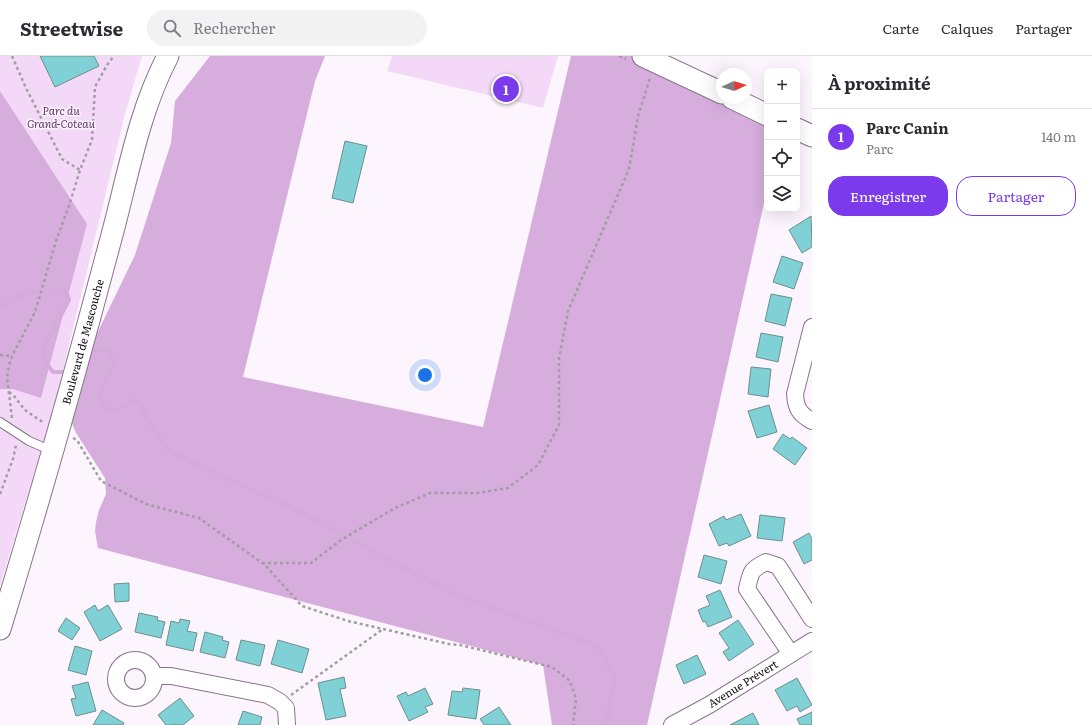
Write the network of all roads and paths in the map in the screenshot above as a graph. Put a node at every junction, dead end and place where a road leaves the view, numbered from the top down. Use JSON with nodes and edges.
{"nodes":[{"id":1,"x":12,"y":56,"type":"edge"},
{"id":2,"x":114,"y":56,"type":"edge"},
{"id":3,"x":168,"y":56,"type":"edge"},
{"id":4,"x":648,"y":64,"type":"edge"},
{"id":5,"x":716,"y":91,"type":"edge"},
{"id":6,"x":744,"y":104,"type":"edge"},
{"id":7,"x":764,"y":114,"type":"edge"},
{"id":8,"x":800,"y":130,"type":"edge"},
{"id":9,"x":812,"y":136,"type":"edge"},
{"id":10,"x":80,"y":170,"type":"junction"},
{"id":11,"x":812,"y":327,"type":"edge"},
{"id":12,"x":0,"y":355,"type":"edge"},
{"id":13,"x":12,"y":356,"type":"junction"},
{"id":14,"x":9,"y":392,"type":"junction"},
{"id":15,"x":11,"y":405,"type":"dead end"},
{"id":16,"x":812,"y":421,"type":"edge"},
{"id":17,"x":0,"y":422,"type":"edge"},
{"id":18,"x":46,"y":425,"type":"dead end"},
{"id":19,"x":72,"y":438,"type":"dead end"},
{"id":20,"x":16,"y":446,"type":"dead end"},
{"id":21,"x":52,"y":451,"type":"junction"},
{"id":22,"x":0,"y":494,"type":"edge"},
{"id":23,"x":262,"y":563,"type":"junction"},
{"id":24,"x":812,"y":619,"type":"edge"},
{"id":25,"x":0,"y":629,"type":"edge"},
{"id":26,"x":384,"y":629,"type":"junction"},
{"id":27,"x":805,"y":650,"type":"edge"},
{"id":28,"x":154,"y":676,"type":"dead end"},
{"id":29,"x":280,"y":702,"type":"junction"},
{"id":30,"x":287,"y":725,"type":"edge"},
{"id":31,"x":573,"y":725,"type":"edge"},
{"id":32,"x":672,"y":725,"type":"edge"}],
"edges":[{"from":1,"to":10,"type":"path"},
{"from":2,"to":10,"type":"path"},
{"from":3,"to":21,"type":"street","name":"Boulevard de Mascouche"},
{"from":4,"to":5,"type":"street"},
{"from":4,"to":23,"type":"path"},
{"from":6,"to":7,"type":"street"},
{"from":8,"to":9,"type":"street"},
{"from":10,"to":13,"type":"path"},
{"from":11,"to":16,"type":"street"},
{"from":12,"to":13,"type":"path"},
{"from":13,"to":14,"type":"path"},
{"from":14,"to":15,"type":"path"},
{"from":14,"to":18,"type":"path"},
{"from":17,"to":21,"type":"lane"},
{"from":19,"to":23,"type":"path"},
{"from":20,"to":22,"type":"path"},
{"from":21,"to":25,"type":"street","name":"Boulevard de Mascouche"},
{"from":23,"to":26,"type":"path"},
{"from":24,"to":27,"type":"street"},
{"from":26,"to":29,"type":"path"},
{"from":26,"to":31,"type":"path"},
{"from":27,"to":32,"type":"street","name":"Avenue Prévert"},
{"from":28,"to":29,"type":"street"},
{"from":29,"to":30,"type":"street"}]}
